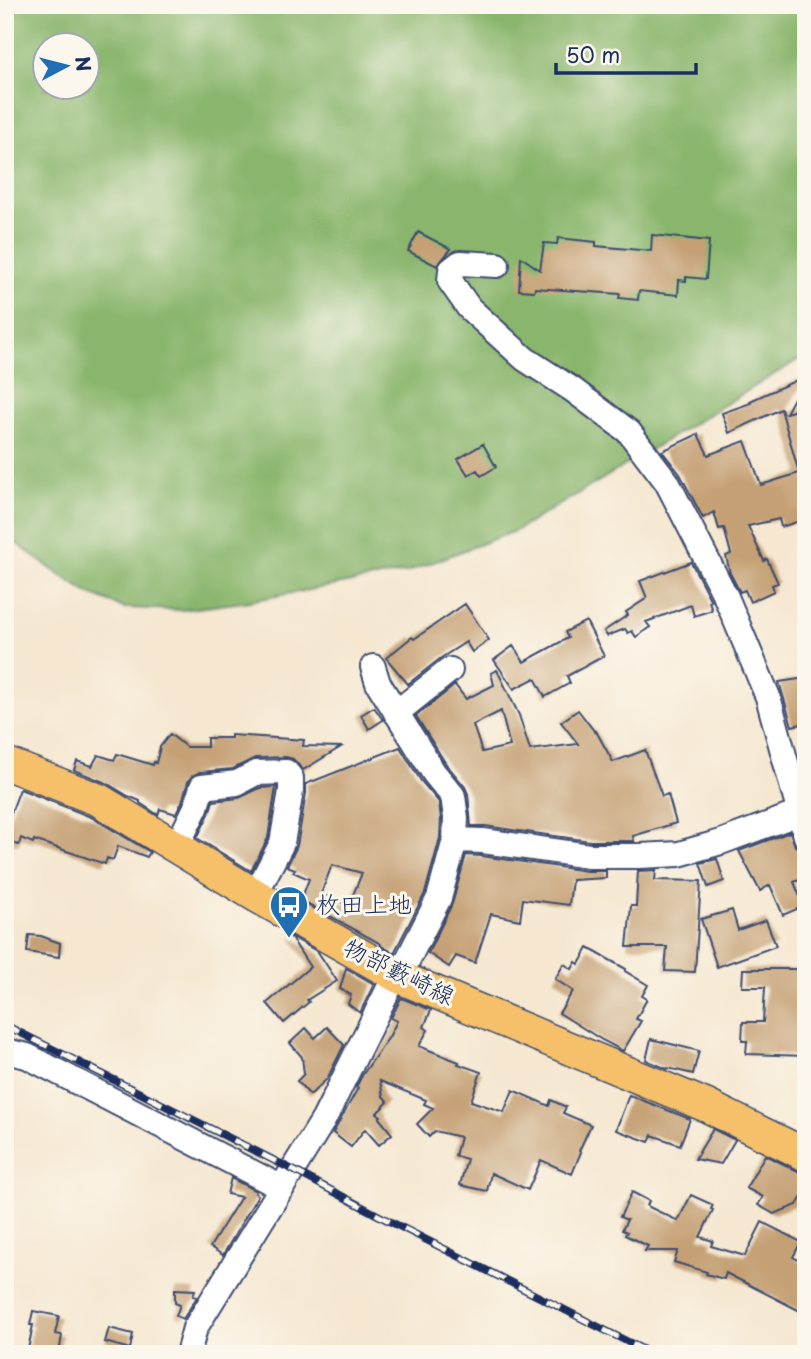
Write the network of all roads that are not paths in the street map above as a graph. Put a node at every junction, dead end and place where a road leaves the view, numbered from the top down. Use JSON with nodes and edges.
{"nodes":[{"id":1,"x":497,"y":265,"type":"dead end"},
{"id":2,"x":373,"y":667,"type":"dead end"},
{"id":3,"x":450,"y":670,"type":"dead end"},
{"id":4,"x":396,"y":713,"type":"junction"},
{"id":5,"x":5,"y":763,"type":"edge"},
{"id":6,"x":802,"y":824,"type":"edge"},
{"id":7,"x":455,"y":840,"type":"junction"},
{"id":8,"x":177,"y":846,"type":"junction"},
{"id":9,"x":255,"y":895,"type":"junction"},
{"id":10,"x":399,"y":977,"type":"junction"},
{"id":11,"x":5,"y":1052,"type":"edge"},
{"id":12,"x":806,"y":1156,"type":"edge"},
{"id":13,"x":282,"y":1188,"type":"junction"},
{"id":14,"x":188,"y":1354,"type":"edge"}],
"edges":[{"from":1,"to":6,"type":"street"},
{"from":2,"to":4,"type":"street"},
{"from":3,"to":4,"type":"street"},
{"from":4,"to":7,"type":"street"},
{"from":5,"to":8,"type":"main road","name":"物部藪崎線"},
{"from":6,"to":7,"type":"street"},
{"from":7,"to":10,"type":"street"},
{"from":8,"to":9,"type":"main road","name":"物部藪崎線"},
{"from":8,"to":9,"type":"street"},
{"from":9,"to":10,"type":"main road","name":"物部藪崎線"},
{"from":10,"to":12,"type":"main road","name":"物部藪崎線"},
{"from":10,"to":13,"type":"street"},
{"from":11,"to":13,"type":"street"},
{"from":13,"to":14,"type":"street"}]}
